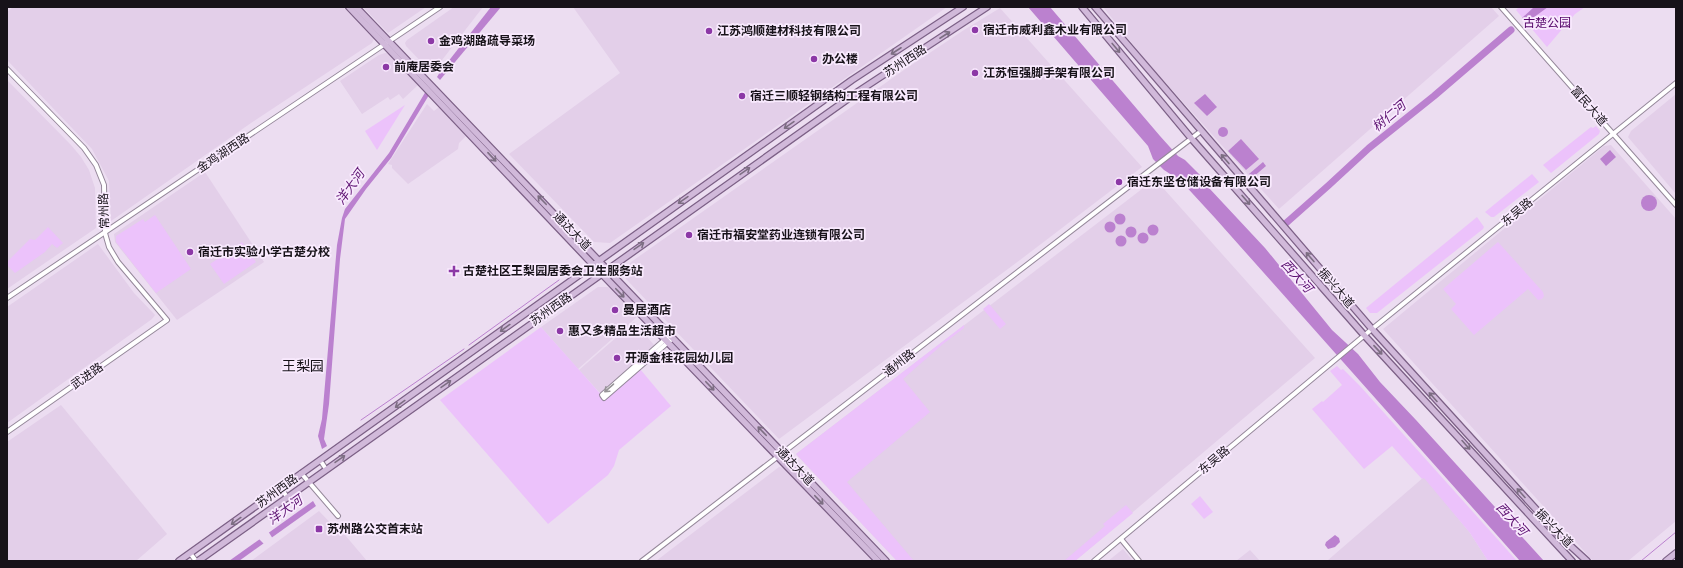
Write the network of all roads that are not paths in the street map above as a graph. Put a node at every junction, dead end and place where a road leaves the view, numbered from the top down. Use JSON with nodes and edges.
{"nodes":[{"id":1,"x":349,"y":7,"type":"edge"},
{"id":2,"x":356,"y":7,"type":"edge"},
{"id":3,"x":440,"y":7,"type":"edge"},
{"id":4,"x":963,"y":7,"type":"edge"},
{"id":5,"x":987,"y":7,"type":"edge"},
{"id":6,"x":1082,"y":7,"type":"edge"},
{"id":7,"x":1095,"y":7,"type":"edge"},
{"id":8,"x":1501,"y":7,"type":"edge"},
{"id":9,"x":387,"y":42,"type":"junction"},
{"id":10,"x":7,"y":69,"type":"edge"},
{"id":11,"x":1676,"y":83,"type":"edge"},
{"id":12,"x":1201,"y":131,"type":"junction"},
{"id":13,"x":1613,"y":133,"type":"junction"},
{"id":14,"x":1191,"y":138,"type":"junction"},
{"id":15,"x":1676,"y":205,"type":"edge"},
{"id":16,"x":105,"y":233,"type":"junction"},
{"id":17,"x":599,"y":260,"type":"junction"},
{"id":18,"x":594,"y":264,"type":"junction"},
{"id":19,"x":607,"y":269,"type":"junction"},
{"id":20,"x":601,"y":273,"type":"junction"},
{"id":21,"x":7,"y":298,"type":"edge"},
{"id":22,"x":167,"y":320,"type":"joint"},
{"id":23,"x":1372,"y":329,"type":"junction"},
{"id":24,"x":1364,"y":335,"type":"junction"},
{"id":25,"x":672,"y":336,"type":"junction"},
{"id":26,"x":666,"y":341,"type":"junction"},
{"id":27,"x":628,"y":374,"type":"junction"},
{"id":28,"x":7,"y":432,"type":"edge"},
{"id":29,"x":782,"y":453,"type":"junction"},
{"id":30,"x":777,"y":457,"type":"junction"},
{"id":31,"x":320,"y":460,"type":"junction"},
{"id":32,"x":326,"y":469,"type":"junction"},
{"id":33,"x":301,"y":473,"type":"junction"},
{"id":34,"x":308,"y":482,"type":"junction"},
{"id":35,"x":281,"y":488,"type":"junction"},
{"id":36,"x":287,"y":497,"type":"junction"},
{"id":37,"x":338,"y":516,"type":"dead end"},
{"id":38,"x":1121,"y":539,"type":"junction"},
{"id":39,"x":190,"y":553,"type":"junction"},
{"id":40,"x":1676,"y":553,"type":"edge"},
{"id":41,"x":179,"y":561,"type":"edge"},
{"id":42,"x":197,"y":561,"type":"edge"},
{"id":43,"x":642,"y":561,"type":"edge"},
{"id":44,"x":878,"y":561,"type":"edge"},
{"id":45,"x":886,"y":561,"type":"edge"},
{"id":46,"x":1094,"y":561,"type":"edge"},
{"id":47,"x":1139,"y":561,"type":"edge"},
{"id":48,"x":1572,"y":561,"type":"edge"},
{"id":49,"x":1587,"y":561,"type":"edge"},
{"id":50,"x":1666,"y":561,"type":"edge"}],
"edges":[{"from":1,"to":9,"type":"main road","name":"通达大道"},
{"from":2,"to":9,"type":"main road","name":"通达大道"},
{"from":3,"to":9,"type":"street","name":"金鸡湖西路"},
{"from":4,"to":17,"type":"main road","name":"苏州西路","one_way":true},
{"from":19,"to":5,"type":"main road","name":"苏州西路","one_way":true},
{"from":6,"to":14,"type":"main road","name":"振兴大道","one_way":true},
{"from":7,"to":12,"type":"main road","name":"振兴大道"},
{"from":8,"to":13,"type":"street","name":"富民大道"},
{"from":9,"to":16,"type":"street","name":"金鸡湖西路"},
{"from":17,"to":9,"type":"main road","name":"通达大道","one_way":true},
{"from":9,"to":18,"type":"main road","name":"通达大道","one_way":true},
{"from":10,"to":16,"type":"street","name":"常州路"},
{"from":11,"to":13,"type":"street","name":"东吴路"},
{"from":12,"to":14,"type":"street","name":"通州路"},
{"from":23,"to":12,"type":"main road","name":"振兴大道","one_way":true},
{"from":13,"to":15,"type":"street","name":"富民大道"},
{"from":13,"to":23,"type":"street","name":"东吴路"},
{"from":14,"to":24,"type":"main road","name":"振兴大道","one_way":true},
{"from":14,"to":29,"type":"street","name":"通州路"},
{"from":16,"to":21,"type":"street","name":"金鸡湖西路"},
{"from":16,"to":22,"type":"street","name":"常州路"},
{"from":17,"to":18,"type":"main road","name":"苏州西路"},
{"from":17,"to":19,"type":"main road","name":"通达大道"},
{"from":18,"to":20,"type":"main road","name":"通达大道"},
{"from":18,"to":31,"type":"main road","name":"苏州西路","one_way":true},
{"from":19,"to":20,"type":"main road","name":"苏州西路"},
{"from":19,"to":25,"type":"main road","name":"通达大道"},
{"from":20,"to":26,"type":"main road","name":"通达大道","one_way":true},
{"from":32,"to":20,"type":"main road","name":"苏州西路","one_way":true},
{"from":22,"to":28,"type":"street","name":"武进路"},
{"from":23,"to":24,"type":"street","name":"东吴路"},
{"from":49,"to":23,"type":"main road","name":"振兴大道","one_way":true},
{"from":24,"to":38,"type":"street","name":"东吴路"},
{"from":24,"to":48,"type":"main road","name":"振兴大道","one_way":true},
{"from":25,"to":26,"type":"street"},
{"from":29,"to":25,"type":"main road","name":"通达大道","one_way":true},
{"from":26,"to":27,"type":"street"},
{"from":26,"to":30,"type":"main road","name":"通达大道","one_way":true},
{"from":27,"to":27,"type":"street","one_way":true},
{"from":29,"to":30,"type":"street","name":"通州路"},
{"from":29,"to":45,"type":"main road","name":"通达大道"},
{"from":30,"to":43,"type":"street","name":"通州路"},
{"from":30,"to":44,"type":"main road","name":"通达大道","one_way":true},
{"from":31,"to":32,"type":"street"},
{"from":31,"to":33,"type":"main road","name":"苏州西路"},
{"from":32,"to":34,"type":"main road","name":"苏州西路"},
{"from":33,"to":34,"type":"street"},
{"from":33,"to":35,"type":"main road","name":"苏州西路"},
{"from":34,"to":36,"type":"main road","name":"苏州西路"},
{"from":34,"to":37,"type":"street"},
{"from":35,"to":36,"type":"street"},
{"from":35,"to":39,"type":"main road","name":"苏州西路","one_way":true},
{"from":36,"to":42,"type":"main road","name":"苏州西路"},
{"from":38,"to":46,"type":"street","name":"东吴路"},
{"from":38,"to":47,"type":"street"},
{"from":39,"to":41,"type":"main road","name":"苏州西路"},
{"from":39,"to":42,"type":"street"},
{"from":40,"to":50,"type":"main road"}]}
